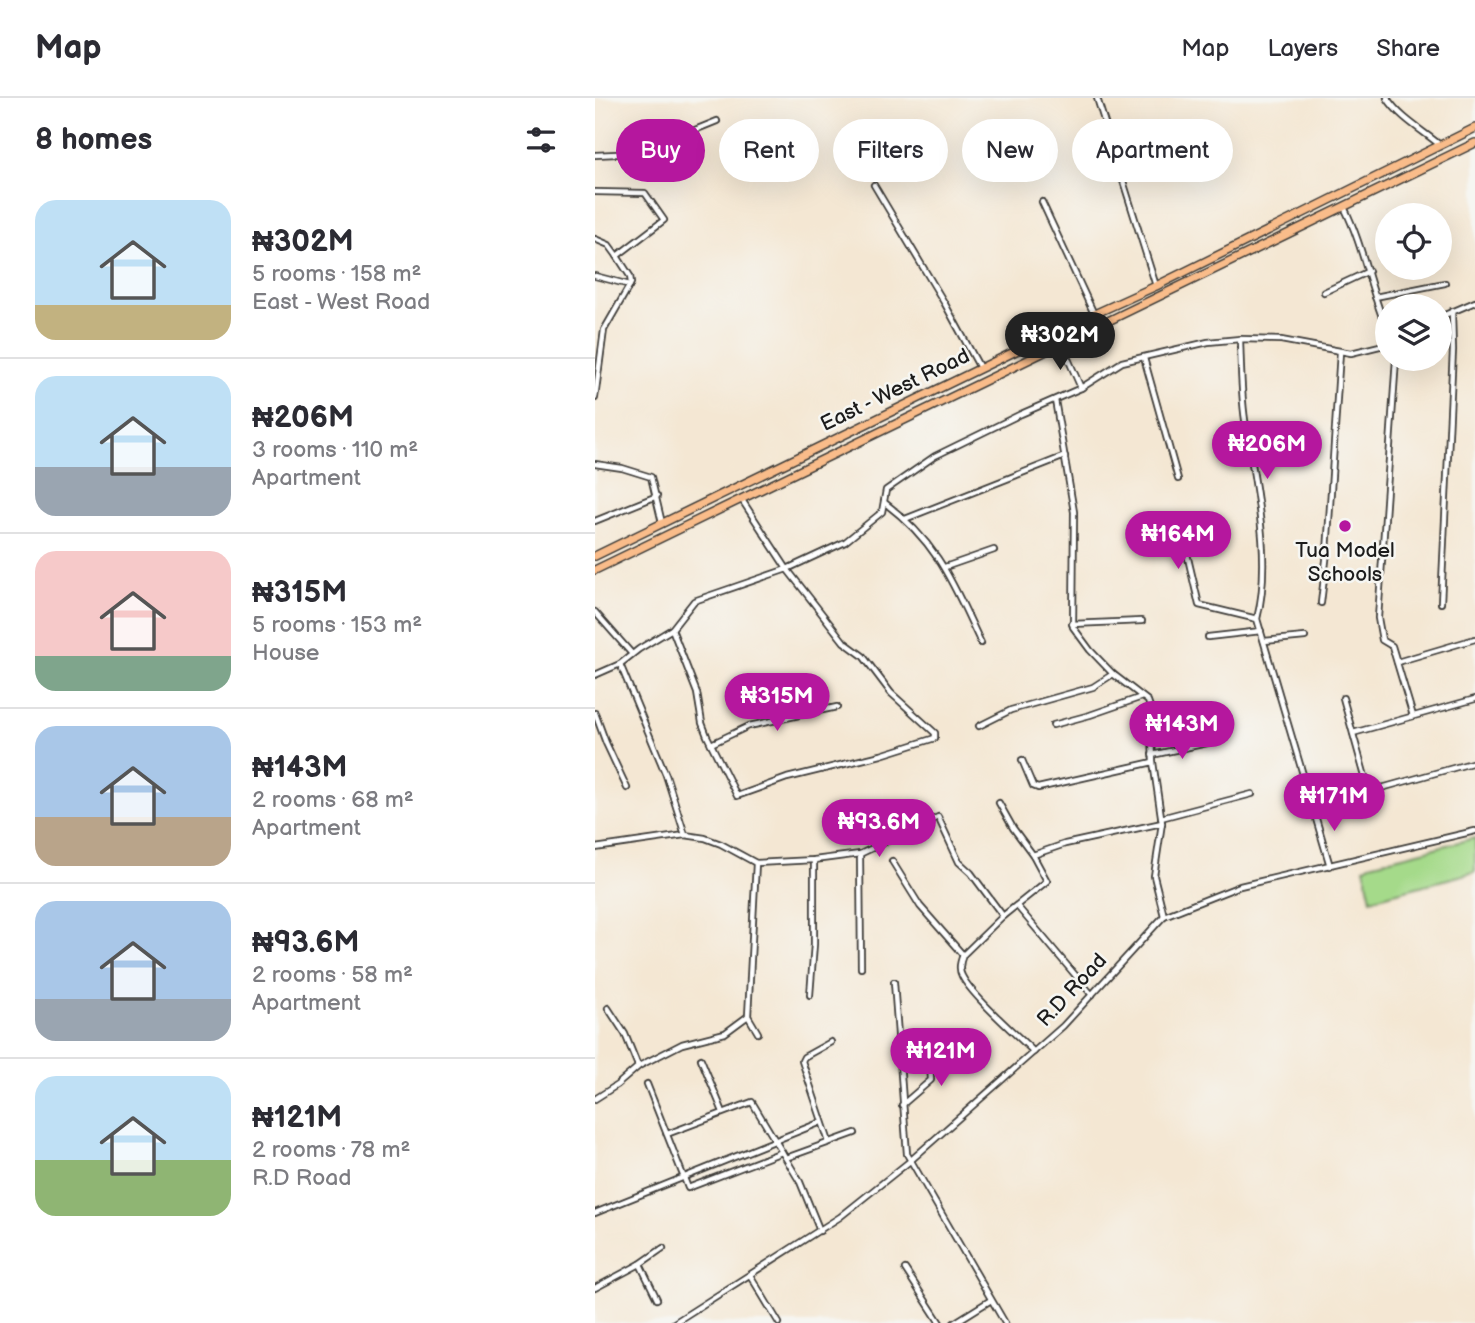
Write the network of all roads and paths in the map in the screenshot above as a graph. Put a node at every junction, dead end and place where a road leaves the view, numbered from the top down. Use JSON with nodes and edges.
{"nodes":[{"id":1,"x":1097,"y":98,"type":"edge"},
{"id":2,"x":1387,"y":98,"type":"edge"},
{"id":3,"x":717,"y":121,"type":"dead end"},
{"id":4,"x":1475,"y":128,"type":"edge"},
{"id":5,"x":1475,"y":143,"type":"edge"},
{"id":6,"x":1441,"y":146,"type":"junction"},
{"id":7,"x":595,"y":155,"type":"edge"},
{"id":8,"x":874,"y":185,"type":"dead end"},
{"id":9,"x":595,"y":191,"type":"edge"},
{"id":10,"x":1042,"y":202,"type":"dead end"},
{"id":11,"x":1344,"y":207,"type":"junction"},
{"id":12,"x":595,"y":239,"type":"edge"},
{"id":13,"x":617,"y":256,"type":"junction"},
{"id":14,"x":1369,"y":271,"type":"junction"},
{"id":15,"x":595,"y":276,"type":"edge"},
{"id":16,"x":1445,"y":284,"type":"dead end"},
{"id":17,"x":630,"y":285,"type":"junction"},
{"id":18,"x":1156,"y":286,"type":"junction"},
{"id":19,"x":1324,"y":292,"type":"dead end"},
{"id":20,"x":1391,"y":294,"type":"edge"},
{"id":21,"x":1375,"y":297,"type":"edge"},
{"id":22,"x":1475,"y":302,"type":"edge"},
{"id":23,"x":1452,"y":312,"type":"joint"},
{"id":24,"x":1094,"y":314,"type":"junction"},
{"id":25,"x":1240,"y":339,"type":"junction"},
{"id":26,"x":1062,"y":345,"type":"junction"},
{"id":27,"x":1375,"y":348,"type":"edge"},
{"id":28,"x":1340,"y":352,"type":"junction"},
{"id":29,"x":1144,"y":358,"type":"junction"},
{"id":30,"x":980,"y":368,"type":"junction"},
{"id":31,"x":1452,"y":370,"type":"edge"},
{"id":32,"x":1395,"y":371,"type":"edge"},
{"id":33,"x":1452,"y":371,"type":"edge"},
{"id":34,"x":1081,"y":388,"type":"junction"},
{"id":35,"x":595,"y":398,"type":"edge"},
{"id":36,"x":1055,"y":400,"type":"junction"},
{"id":37,"x":838,"y":438,"type":"junction"},
{"id":38,"x":844,"y":451,"type":"junction"},
{"id":39,"x":1065,"y":456,"type":"junction"},
{"id":40,"x":595,"y":464,"type":"edge"},
{"id":41,"x":1178,"y":478,"type":"dead end"},
{"id":42,"x":657,"y":496,"type":"junction"},
{"id":43,"x":742,"y":500,"type":"junction"},
{"id":44,"x":884,"y":502,"type":"junction"},
{"id":45,"x":905,"y":519,"type":"junction"},
{"id":46,"x":595,"y":521,"type":"edge"},
{"id":47,"x":662,"y":523,"type":"junction"},
{"id":48,"x":1180,"y":524,"type":"dead end"},
{"id":49,"x":994,"y":550,"type":"dead end"},
{"id":50,"x":595,"y":556,"type":"edge"},
{"id":51,"x":945,"y":567,"type":"junction"},
{"id":52,"x":787,"y":569,"type":"junction"},
{"id":53,"x":595,"y":570,"type":"edge"},
{"id":54,"x":1321,"y":603,"type":"dead end"},
{"id":55,"x":1441,"y":603,"type":"dead end"},
{"id":56,"x":595,"y":612,"type":"edge"},
{"id":57,"x":1257,"y":619,"type":"junction"},
{"id":58,"x":1142,"y":621,"type":"dead end"},
{"id":59,"x":1072,"y":624,"type":"junction"},
{"id":60,"x":672,"y":629,"type":"junction"},
{"id":61,"x":1261,"y":631,"type":"junction"},
{"id":62,"x":1208,"y":636,"type":"dead end"},
{"id":63,"x":1305,"y":637,"type":"dead end"},
{"id":64,"x":1475,"y":639,"type":"edge"},
{"id":65,"x":1264,"y":640,"type":"junction"},
{"id":66,"x":981,"y":643,"type":"dead end"},
{"id":67,"x":632,"y":654,"type":"junction"},
{"id":68,"x":1397,"y":662,"type":"junction"},
{"id":69,"x":620,"y":664,"type":"junction"},
{"id":70,"x":1113,"y":674,"type":"junction"},
{"id":71,"x":595,"y":675,"type":"edge"},
{"id":72,"x":1143,"y":696,"type":"junction"},
{"id":73,"x":1343,"y":698,"type":"dead end"},
{"id":74,"x":1475,"y":699,"type":"edge"},
{"id":75,"x":837,"y":707,"type":"dead end"},
{"id":76,"x":595,"y":713,"type":"edge"},
{"id":77,"x":1413,"y":716,"type":"junction"},
{"id":78,"x":1053,"y":725,"type":"dead end"},
{"id":79,"x":979,"y":726,"type":"dead end"},
{"id":80,"x":1353,"y":733,"type":"junction"},
{"id":81,"x":1207,"y":743,"type":"dead end"},
{"id":82,"x":711,"y":744,"type":"junction"},
{"id":83,"x":1152,"y":755,"type":"junction"},
{"id":84,"x":1022,"y":760,"type":"dead end"},
{"id":85,"x":1153,"y":762,"type":"junction"},
{"id":86,"x":1475,"y":762,"type":"edge"},
{"id":87,"x":627,"y":788,"type":"dead end"},
{"id":88,"x":1369,"y":791,"type":"junction"},
{"id":89,"x":1252,"y":794,"type":"dead end"},
{"id":90,"x":999,"y":803,"type":"dead end"},
{"id":91,"x":1313,"y":807,"type":"junction"},
{"id":92,"x":1162,"y":820,"type":"junction"},
{"id":93,"x":1475,"y":831,"type":"edge"},
{"id":94,"x":685,"y":835,"type":"junction"},
{"id":95,"x":595,"y":848,"type":"edge"},
{"id":96,"x":860,"y":854,"type":"junction"},
{"id":97,"x":1033,"y":855,"type":"junction"},
{"id":98,"x":814,"y":860,"type":"junction"},
{"id":99,"x":892,"y":861,"type":"dead end"},
{"id":100,"x":756,"y":863,"type":"junction"},
{"id":101,"x":1330,"y":866,"type":"junction"},
{"id":102,"x":1017,"y":906,"type":"junction"},
{"id":103,"x":1003,"y":916,"type":"junction"},
{"id":104,"x":1164,"y":916,"type":"junction"},
{"id":105,"x":963,"y":955,"type":"junction"},
{"id":106,"x":861,"y":968,"type":"dead end"},
{"id":107,"x":894,"y":982,"type":"dead end"},
{"id":108,"x":810,"y":995,"type":"dead end"},
{"id":109,"x":1092,"y":995,"type":"junction"},
{"id":110,"x":608,"y":1008,"type":"dead end"},
{"id":111,"x":748,"y":1016,"type":"junction"},
{"id":112,"x":758,"y":1033,"type":"dead end"},
{"id":113,"x":831,"y":1042,"type":"dead end"},
{"id":114,"x":929,"y":1048,"type":"dead end"},
{"id":115,"x":1034,"y":1052,"type":"junction"},
{"id":116,"x":701,"y":1059,"type":"dead end"},
{"id":117,"x":639,"y":1066,"type":"junction"},
{"id":118,"x":647,"y":1084,"type":"dead end"},
{"id":119,"x":595,"y":1099,"type":"edge"},
{"id":120,"x":902,"y":1106,"type":"junction"},
{"id":121,"x":723,"y":1112,"type":"junction"},
{"id":122,"x":819,"y":1123,"type":"dead end"},
{"id":123,"x":855,"y":1133,"type":"dead end"},
{"id":124,"x":667,"y":1135,"type":"junction"},
{"id":125,"x":829,"y":1142,"type":"junction"},
{"id":126,"x":782,"y":1152,"type":"junction"},
{"id":127,"x":786,"y":1158,"type":"junction"},
{"id":128,"x":910,"y":1161,"type":"junction"},
{"id":129,"x":595,"y":1213,"type":"edge"},
{"id":130,"x":820,"y":1231,"type":"junction"},
{"id":131,"x":663,"y":1248,"type":"dead end"},
{"id":132,"x":640,"y":1264,"type":"junction"},
{"id":133,"x":905,"y":1269,"type":"dead end"},
{"id":134,"x":750,"y":1275,"type":"junction"},
{"id":135,"x":595,"y":1288,"type":"edge"},
{"id":136,"x":657,"y":1299,"type":"dead end"},
{"id":137,"x":991,"y":1300,"type":"junction"},
{"id":138,"x":674,"y":1323,"type":"edge"},
{"id":139,"x":779,"y":1323,"type":"edge"},
{"id":140,"x":940,"y":1323,"type":"edge"},
{"id":141,"x":954,"y":1323,"type":"edge"},
{"id":142,"x":1005,"y":1323,"type":"edge"}],
"edges":[{"from":1,"to":18,"type":"street"},
{"from":2,"to":6,"type":"street"},
{"from":3,"to":7,"type":"street"},
{"from":4,"to":6,"type":"main road","name":"East - West Road"},
{"from":5,"to":11,"type":"main road","name":"East - West Road"},
{"from":6,"to":18,"type":"main road","name":"East - West Road"},
{"from":8,"to":30,"type":"street"},
{"from":9,"to":13,"type":"street"},
{"from":10,"to":24,"type":"street"},
{"from":11,"to":14,"type":"street"},
{"from":11,"to":26,"type":"main road","name":"East - West Road"},
{"from":12,"to":13,"type":"street"},
{"from":13,"to":17,"type":"street"},
{"from":14,"to":19,"type":"street"},
{"from":14,"to":21,"type":"street"},
{"from":15,"to":17,"type":"street"},
{"from":16,"to":20,"type":"street"},
{"from":17,"to":35,"type":"street"},
{"from":18,"to":24,"type":"main road","name":"East - West Road"},
{"from":22,"to":23,"type":"street"},
{"from":23,"to":31,"type":"street"},
{"from":24,"to":30,"type":"main road","name":"East - West Road"},
{"from":25,"to":28,"type":"street"},
{"from":25,"to":29,"type":"street"},
{"from":25,"to":57,"type":"street"},
{"from":26,"to":34,"type":"street"},
{"from":26,"to":38,"type":"main road","name":"East - West Road"},
{"from":27,"to":28,"type":"street"},
{"from":28,"to":54,"type":"street"},
{"from":29,"to":34,"type":"street"},
{"from":29,"to":41,"type":"street"},
{"from":30,"to":37,"type":"main road","name":"East - West Road"},
{"from":32,"to":68,"type":"street"},
{"from":33,"to":55,"type":"street"},
{"from":34,"to":36,"type":"street"},
{"from":36,"to":39,"type":"street"},
{"from":36,"to":44,"type":"street"},
{"from":37,"to":38,"type":"main road"},
{"from":37,"to":47,"type":"main road","name":"East - West Road"},
{"from":38,"to":43,"type":"main road","name":"East - West Road"},
{"from":39,"to":45,"type":"street"},
{"from":39,"to":59,"type":"street"},
{"from":40,"to":42,"type":"street"},
{"from":42,"to":46,"type":"street"},
{"from":42,"to":47,"type":"street"},
{"from":43,"to":52,"type":"street"},
{"from":43,"to":53,"type":"main road","name":"East - West Road"},
{"from":44,"to":45,"type":"street"},
{"from":44,"to":52,"type":"street"},
{"from":45,"to":51,"type":"street"},
{"from":47,"to":50,"type":"main road","name":"East - West Road"},
{"from":48,"to":57,"type":"street"},
{"from":49,"to":51,"type":"street"},
{"from":51,"to":66,"type":"street"},
{"from":52,"to":60,"type":"street"},
{"from":52,"to":82,"type":"street"},
{"from":56,"to":67,"type":"street"},
{"from":57,"to":61,"type":"street"},
{"from":58,"to":59,"type":"street"},
{"from":59,"to":70,"type":"street"},
{"from":60,"to":67,"type":"street"},
{"from":60,"to":82,"type":"street"},
{"from":61,"to":62,"type":"street"},
{"from":61,"to":65,"type":"street"},
{"from":63,"to":65,"type":"street"},
{"from":64,"to":68,"type":"street"},
{"from":65,"to":91,"type":"street"},
{"from":67,"to":69,"type":"street"},
{"from":68,"to":77,"type":"street"},
{"from":69,"to":71,"type":"street"},
{"from":69,"to":94,"type":"street"},
{"from":70,"to":72,"type":"street"},
{"from":70,"to":79,"type":"street"},
{"from":72,"to":78,"type":"street"},
{"from":72,"to":83,"type":"street"},
{"from":73,"to":80,"type":"street"},
{"from":74,"to":77,"type":"street"},
{"from":75,"to":82,"type":"street"},
{"from":76,"to":87,"type":"street"},
{"from":77,"to":80,"type":"street"},
{"from":80,"to":88,"type":"street"},
{"from":81,"to":83,"type":"street"},
{"from":83,"to":85,"type":"street"},
{"from":84,"to":85,"type":"street"},
{"from":85,"to":92,"type":"street"},
{"from":86,"to":88,"type":"street"},
{"from":88,"to":91,"type":"street"},
{"from":89,"to":92,"type":"street"},
{"from":90,"to":97,"type":"street"},
{"from":91,"to":101,"type":"street"},
{"from":92,"to":97,"type":"street"},
{"from":92,"to":104,"type":"street"},
{"from":93,"to":101,"type":"street","name":"R.D Road"},
{"from":94,"to":95,"type":"street"},
{"from":94,"to":100,"type":"street"},
{"from":96,"to":98,"type":"street"},
{"from":96,"to":103,"type":"street"},
{"from":96,"to":106,"type":"street"},
{"from":97,"to":102,"type":"street"},
{"from":98,"to":100,"type":"street"},
{"from":98,"to":108,"type":"street"},
{"from":99,"to":105,"type":"street"},
{"from":100,"to":111,"type":"street"},
{"from":101,"to":104,"type":"street","name":"R.D Road"},
{"from":102,"to":103,"type":"street"},
{"from":102,"to":109,"type":"street"},
{"from":103,"to":105,"type":"street"},
{"from":104,"to":109,"type":"street","name":"R.D Road"},
{"from":105,"to":115,"type":"street"},
{"from":107,"to":120,"type":"street"},
{"from":109,"to":115,"type":"street","name":"R.D Road"},
{"from":110,"to":117,"type":"street"},
{"from":111,"to":112,"type":"street"},
{"from":111,"to":117,"type":"street"},
{"from":113,"to":125,"type":"street"},
{"from":114,"to":120,"type":"street"},
{"from":115,"to":128,"type":"street","name":"R.D Road"},
{"from":116,"to":121,"type":"street"},
{"from":117,"to":119,"type":"street"},
{"from":118,"to":124,"type":"street"},
{"from":120,"to":128,"type":"street"},
{"from":121,"to":124,"type":"street"},
{"from":121,"to":126,"type":"street"},
{"from":122,"to":129,"type":"street"},
{"from":123,"to":125,"type":"street"},
{"from":124,"to":126,"type":"street"},
{"from":125,"to":127,"type":"street"},
{"from":126,"to":127,"type":"street"},
{"from":127,"to":130,"type":"street"},
{"from":128,"to":130,"type":"street","name":"R.D Road"},
{"from":128,"to":137,"type":"street"},
{"from":130,"to":134,"type":"street","name":"R.D Road"},
{"from":131,"to":132,"type":"street"},
{"from":132,"to":135,"type":"street"},
{"from":132,"to":136,"type":"street"},
{"from":133,"to":140,"type":"street"},
{"from":134,"to":138,"type":"street","name":"R.D Road"},
{"from":134,"to":139,"type":"street"},
{"from":137,"to":141,"type":"street"},
{"from":137,"to":142,"type":"street"}]}
